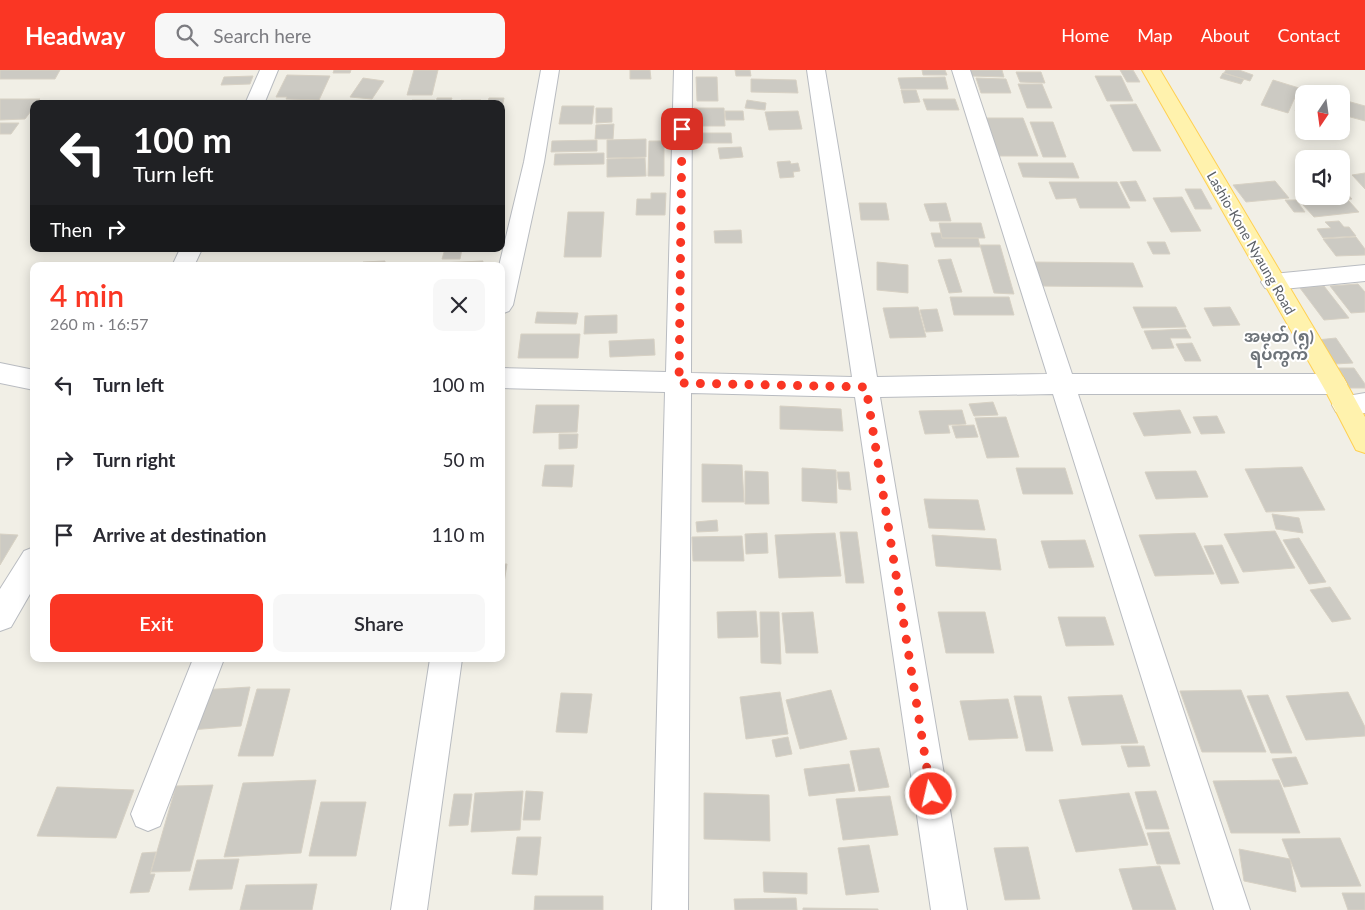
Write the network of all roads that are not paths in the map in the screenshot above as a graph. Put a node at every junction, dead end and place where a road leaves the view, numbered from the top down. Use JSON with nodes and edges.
{"nodes":[{"id":1,"x":269,"y":70,"type":"edge"},
{"id":2,"x":550,"y":70,"type":"edge"},
{"id":3,"x":683,"y":70,"type":"edge"},
{"id":4,"x":816,"y":70,"type":"edge"},
{"id":5,"x":961,"y":70,"type":"edge"},
{"id":6,"x":1151,"y":70,"type":"edge"},
{"id":7,"x":256,"y":100,"type":"edge"},
{"id":8,"x":1365,"y":273,"type":"edge"},
{"id":9,"x":1273,"y":282,"type":"junction"},
{"id":10,"x":505,"y":288,"type":"edge"},
{"id":11,"x":0,"y":373,"type":"edge"},
{"id":12,"x":505,"y":378,"type":"edge"},
{"id":13,"x":30,"y":379,"type":"edge"},
{"id":14,"x":679,"y":383,"type":"junction"},
{"id":15,"x":1064,"y":384,"type":"junction"},
{"id":16,"x":866,"y":387,"type":"junction"},
{"id":17,"x":1348,"y":397,"type":"edge"},
{"id":18,"x":1365,"y":442,"type":"edge"},
{"id":19,"x":30,"y":567,"type":"edge"},
{"id":20,"x":0,"y":617,"type":"edge"},
{"id":21,"x":207,"y":662,"type":"edge"},
{"id":22,"x":446,"y":662,"type":"edge"},
{"id":23,"x":148,"y":814,"type":"dead end"},
{"id":24,"x":409,"y":910,"type":"edge"},
{"id":25,"x":670,"y":910,"type":"edge"},
{"id":26,"x":950,"y":910,"type":"edge"},
{"id":27,"x":1232,"y":910,"type":"edge"}],
"edges":[{"from":1,"to":7,"type":"street"},
{"from":2,"to":10,"type":"street"},
{"from":3,"to":14,"type":"street"},
{"from":4,"to":16,"type":"street"},
{"from":5,"to":15,"type":"street"},
{"from":6,"to":9,"type":"main road","name":"Lashio-Kone Nyaung Road"},
{"from":8,"to":9,"type":"street"},
{"from":9,"to":17,"type":"main road","name":"Lashio-Kone Nyaung Road"},
{"from":11,"to":13,"type":"street"},
{"from":12,"to":14,"type":"street"},
{"from":14,"to":16,"type":"street"},
{"from":14,"to":25,"type":"street"},
{"from":15,"to":16,"type":"street"},
{"from":15,"to":17,"type":"street"},
{"from":15,"to":27,"type":"street"},
{"from":16,"to":26,"type":"street"},
{"from":17,"to":18,"type":"main road","name":"Lashio-Kone Nyaung Road"},
{"from":19,"to":20,"type":"street"},
{"from":21,"to":23,"type":"street"},
{"from":22,"to":24,"type":"street"}]}
